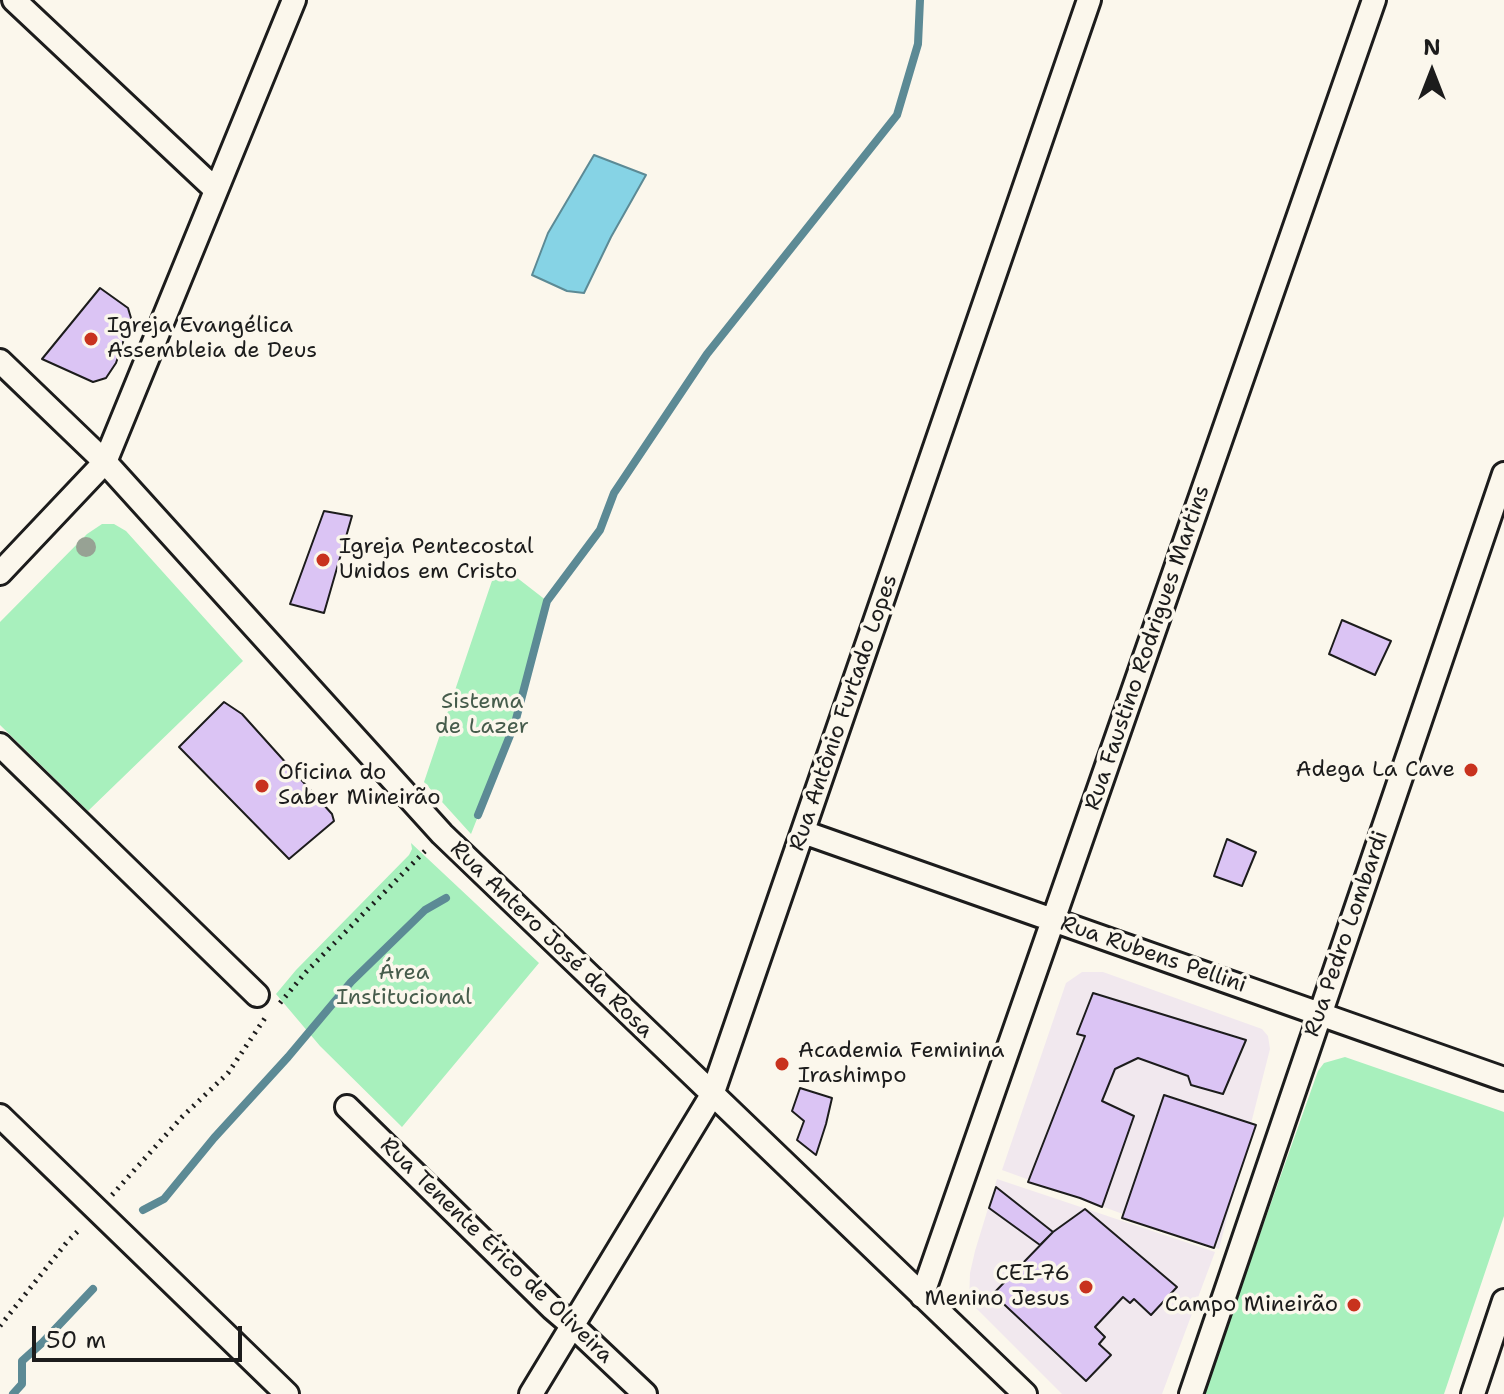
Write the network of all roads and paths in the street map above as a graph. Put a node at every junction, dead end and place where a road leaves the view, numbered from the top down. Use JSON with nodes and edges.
{"nodes":[{"id":1,"x":14,"y":0,"type":"edge"},
{"id":2,"x":294,"y":0,"type":"edge"},
{"id":3,"x":1089,"y":0,"type":"edge"},
{"id":4,"x":1374,"y":0,"type":"edge"},
{"id":5,"x":216,"y":190,"type":"junction"},
{"id":6,"x":0,"y":361,"type":"edge"},
{"id":7,"x":105,"y":462,"type":"junction"},
{"id":8,"x":1504,"y":474,"type":"edge"},
{"id":9,"x":0,"y":573,"type":"edge"},
{"id":10,"x":0,"y":745,"type":"edge"},
{"id":11,"x":803,"y":832,"type":"junction"},
{"id":12,"x":442,"y":834,"type":"junction"},
{"id":13,"x":1053,"y":920,"type":"junction"},
{"id":14,"x":257,"y":995,"type":"dead end"},
{"id":15,"x":1320,"y":1014,"type":"junction"},
{"id":16,"x":1504,"y":1079,"type":"edge"},
{"id":17,"x":712,"y":1095,"type":"junction"},
{"id":18,"x":347,"y":1107,"type":"dead end"},
{"id":19,"x":0,"y":1116,"type":"edge"},
{"id":20,"x":98,"y":1211,"type":"junction"},
{"id":21,"x":922,"y":1296,"type":"junction"},
{"id":22,"x":1504,"y":1301,"type":"edge"},
{"id":23,"x":0,"y":1326,"type":"edge"},
{"id":24,"x":573,"y":1326,"type":"junction"},
{"id":25,"x":287,"y":1394,"type":"edge"},
{"id":26,"x":531,"y":1394,"type":"edge"},
{"id":27,"x":645,"y":1394,"type":"edge"},
{"id":28,"x":1025,"y":1394,"type":"edge"},
{"id":29,"x":1191,"y":1394,"type":"edge"},
{"id":30,"x":1473,"y":1394,"type":"edge"}],
"edges":[{"from":1,"to":5,"type":"street"},
{"from":2,"to":5,"type":"street"},
{"from":3,"to":11,"type":"street","name":"Rua Antônio Furtado Lopes"},
{"from":4,"to":13,"type":"street","name":"Rua Faustino Rodrigues Martins"},
{"from":5,"to":7,"type":"street"},
{"from":6,"to":7,"type":"street","name":"Rua Antero José da Rosa"},
{"from":7,"to":9,"type":"street"},
{"from":7,"to":12,"type":"street","name":"Rua Antero José da Rosa"},
{"from":8,"to":15,"type":"street","name":"Rua Pedro Lombardi"},
{"from":10,"to":14,"type":"street"},
{"from":11,"to":13,"type":"street","name":"Rua Rubens Pellini"},
{"from":11,"to":17,"type":"street","name":"Rua Antônio Furtado Lopes"},
{"from":12,"to":17,"type":"street","name":"Rua Antero José da Rosa"},
{"from":12,"to":20,"type":"path"},
{"from":13,"to":15,"type":"street","name":"Rua Rubens Pellini"},
{"from":13,"to":21,"type":"street","name":"Rua Faustino Rodrigues Martins"},
{"from":15,"to":16,"type":"street","name":"Rua Rubens Pellini"},
{"from":15,"to":29,"type":"street","name":"Rua Pedro Lombardi"},
{"from":17,"to":21,"type":"street","name":"Rua Antero José da Rosa"},
{"from":17,"to":24,"type":"street","name":"Rua Antônio Furtado Lopes"},
{"from":18,"to":24,"type":"street","name":"Rua Tenente Érico de Oliveira"},
{"from":19,"to":20,"type":"street"},
{"from":20,"to":23,"type":"path"},
{"from":20,"to":25,"type":"street"},
{"from":21,"to":28,"type":"street","name":"Rua Antero José da Rosa"},
{"from":22,"to":30,"type":"street"},
{"from":24,"to":26,"type":"street","name":"Rua Antônio Furtado Lopes"},
{"from":24,"to":27,"type":"street","name":"Rua Tenente Érico de Oliveira"}]}
